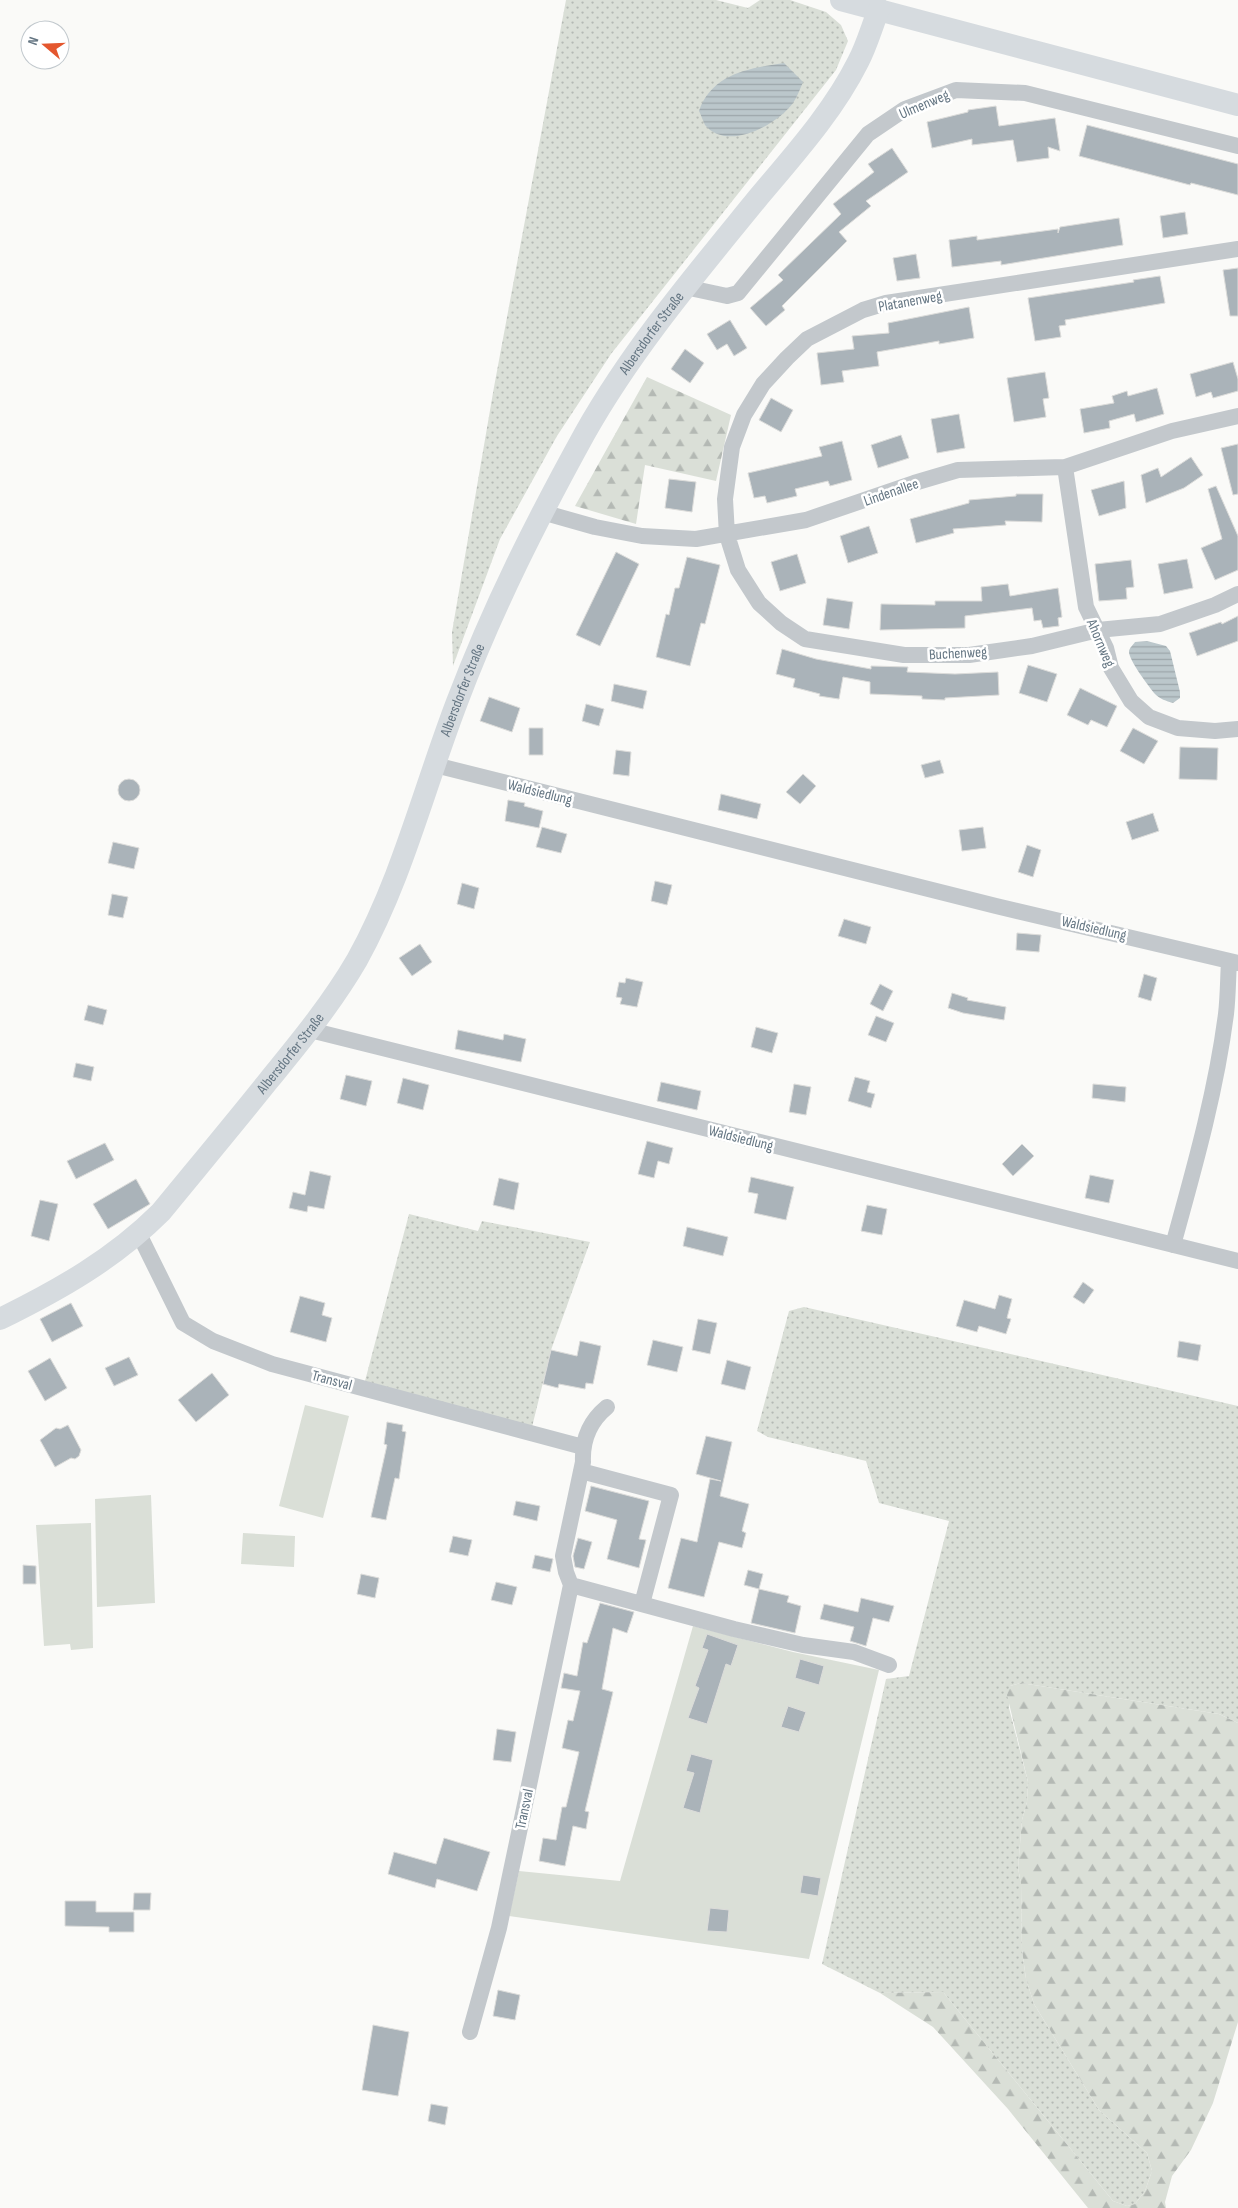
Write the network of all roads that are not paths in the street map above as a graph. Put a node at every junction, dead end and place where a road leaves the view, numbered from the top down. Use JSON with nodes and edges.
{"nodes":[{"id":1,"x":841,"y":0,"type":"edge"},
{"id":2,"x":879,"y":9,"type":"junction"},
{"id":3,"x":1238,"y":105,"type":"edge"},
{"id":4,"x":1238,"y":146,"type":"edge"},
{"id":5,"x":1238,"y":249,"type":"edge"},
{"id":6,"x":685,"y":287,"type":"junction"},
{"id":7,"x":1238,"y":416,"type":"edge"},
{"id":8,"x":1065,"y":467,"type":"junction"},
{"id":9,"x":542,"y":512,"type":"junction"},
{"id":10,"x":727,"y":535,"type":"junction"},
{"id":11,"x":1238,"y":594,"type":"edge"},
{"id":12,"x":1098,"y":630,"type":"junction"},
{"id":13,"x":1238,"y":729,"type":"edge"},
{"id":14,"x":435,"y":765,"type":"junction"},
{"id":15,"x":1233,"y":962,"type":"edge"},
{"id":16,"x":310,"y":1030,"type":"junction"},
{"id":17,"x":139,"y":1234,"type":"junction"},
{"id":18,"x":1173,"y":1245,"type":"junction"},
{"id":19,"x":1238,"y":1261,"type":"edge"},
{"id":20,"x":0,"y":1319,"type":"edge"},
{"id":21,"x":607,"y":1407,"type":"dead end"},
{"id":22,"x":583,"y":1447,"type":"junction"},
{"id":23,"x":581,"y":1471,"type":"junction"},
{"id":24,"x":571,"y":1585,"type":"junction"},
{"id":25,"x":642,"y":1604,"type":"junction"},
{"id":26,"x":889,"y":1665,"type":"dead end"},
{"id":27,"x":470,"y":2032,"type":"dead end"}],
"edges":[{"from":1,"to":2,"type":"street"},
{"from":2,"to":3,"type":"street"},
{"from":2,"to":6,"type":"street","name":"Albersdorfer Straße"},
{"from":4,"to":6,"type":"street","name":"Ulmenweg"},
{"from":5,"to":10,"type":"street","name":"Platanenweg"},
{"from":6,"to":9,"type":"street","name":"Albersdorfer Straße"},
{"from":7,"to":8,"type":"street","name":"Lindenallee"},
{"from":8,"to":10,"type":"street","name":"Lindenallee"},
{"from":8,"to":12,"type":"street","name":"Ahornweg"},
{"from":9,"to":10,"type":"street","name":"Lindenallee"},
{"from":9,"to":14,"type":"street","name":"Albersdorfer Straße"},
{"from":10,"to":12,"type":"street","name":"Buchenweg"},
{"from":11,"to":12,"type":"street","name":"Buchenweg"},
{"from":12,"to":13,"type":"street","name":"Ahornweg"},
{"from":14,"to":15,"type":"street","name":"Waldsiedlung"},
{"from":14,"to":16,"type":"street","name":"Albersdorfer Straße"},
{"from":15,"to":18,"type":"street","name":"Waldsiedlung"},
{"from":16,"to":17,"type":"street","name":"Albersdorfer Straße"},
{"from":16,"to":18,"type":"street","name":"Waldsiedlung"},
{"from":17,"to":20,"type":"street","name":"Albersdorfer Straße"},
{"from":17,"to":22,"type":"street","name":"Transval"},
{"from":18,"to":19,"type":"street","name":"Waldsiedlung"},
{"from":21,"to":22,"type":"street","name":"Transval"},
{"from":22,"to":23,"type":"street","name":"Transval"},
{"from":23,"to":24,"type":"street","name":"Transval"},
{"from":23,"to":25,"type":"street"},
{"from":24,"to":25,"type":"street"},
{"from":24,"to":27,"type":"street","name":"Transval"},
{"from":25,"to":26,"type":"street"}]}
